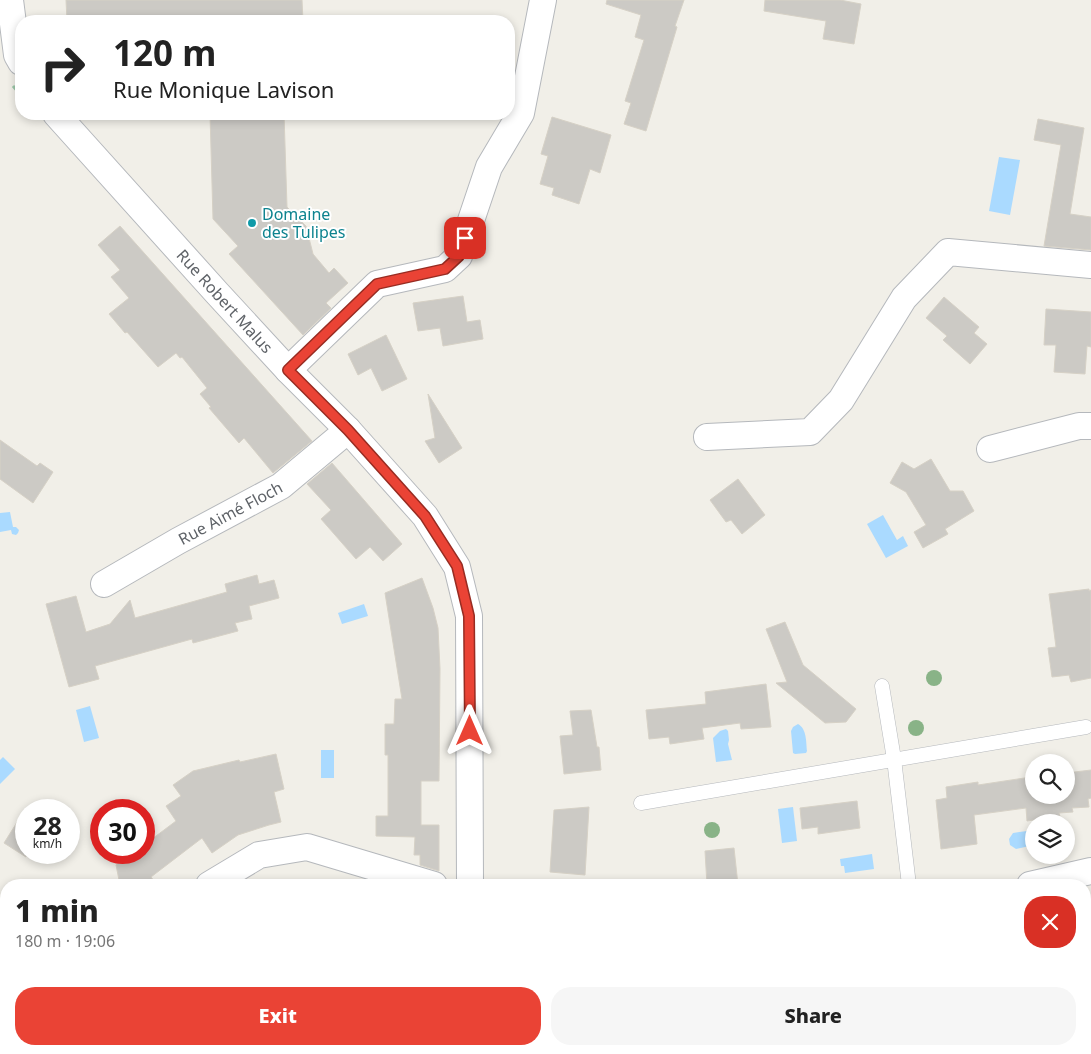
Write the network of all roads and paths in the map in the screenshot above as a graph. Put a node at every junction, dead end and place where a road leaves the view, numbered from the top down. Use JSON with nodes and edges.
{"nodes":[{"id":1,"x":10,"y":0,"type":"edge"},
{"id":2,"x":543,"y":0,"type":"edge"},
{"id":3,"x":15,"y":34,"type":"edge"},
{"id":4,"x":61,"y":120,"type":"edge"},
{"id":5,"x":1091,"y":265,"type":"edge"},
{"id":6,"x":288,"y":370,"type":"junction"},
{"id":7,"x":1091,"y":426,"type":"edge"},
{"id":8,"x":348,"y":430,"type":"junction"},
{"id":9,"x":707,"y":437,"type":"dead end"},
{"id":10,"x":990,"y":449,"type":"dead end"},
{"id":11,"x":104,"y":584,"type":"dead end"},
{"id":12,"x":882,"y":686,"type":"dead end"},
{"id":13,"x":1086,"y":727,"type":"dead end"},
{"id":14,"x":894,"y":759,"type":"junction"},
{"id":15,"x":640,"y":803,"type":"dead end"},
{"id":16,"x":1091,"y":870,"type":"edge"},
{"id":17,"x":219,"y":879,"type":"edge"},
{"id":18,"x":414,"y":879,"type":"edge"},
{"id":19,"x":470,"y":879,"type":"edge"},
{"id":20,"x":908,"y":879,"type":"edge"},
{"id":21,"x":1054,"y":879,"type":"edge"}],
"edges":[{"from":1,"to":3,"type":"street"},
{"from":2,"to":6,"type":"street"},
{"from":4,"to":6,"type":"street","name":"Rue Robert Malus"},
{"from":5,"to":9,"type":"street"},
{"from":6,"to":8,"type":"street","name":"Rue Robert Malus"},
{"from":7,"to":10,"type":"street"},
{"from":8,"to":11,"type":"street","name":"Rue Aimé Floch"},
{"from":8,"to":19,"type":"street","name":"Rue Robert Malus"},
{"from":12,"to":14,"type":"lane"},
{"from":13,"to":14,"type":"lane"},
{"from":14,"to":15,"type":"lane"},
{"from":14,"to":20,"type":"lane"},
{"from":16,"to":21,"type":"street"},
{"from":17,"to":18,"type":"street"}]}
